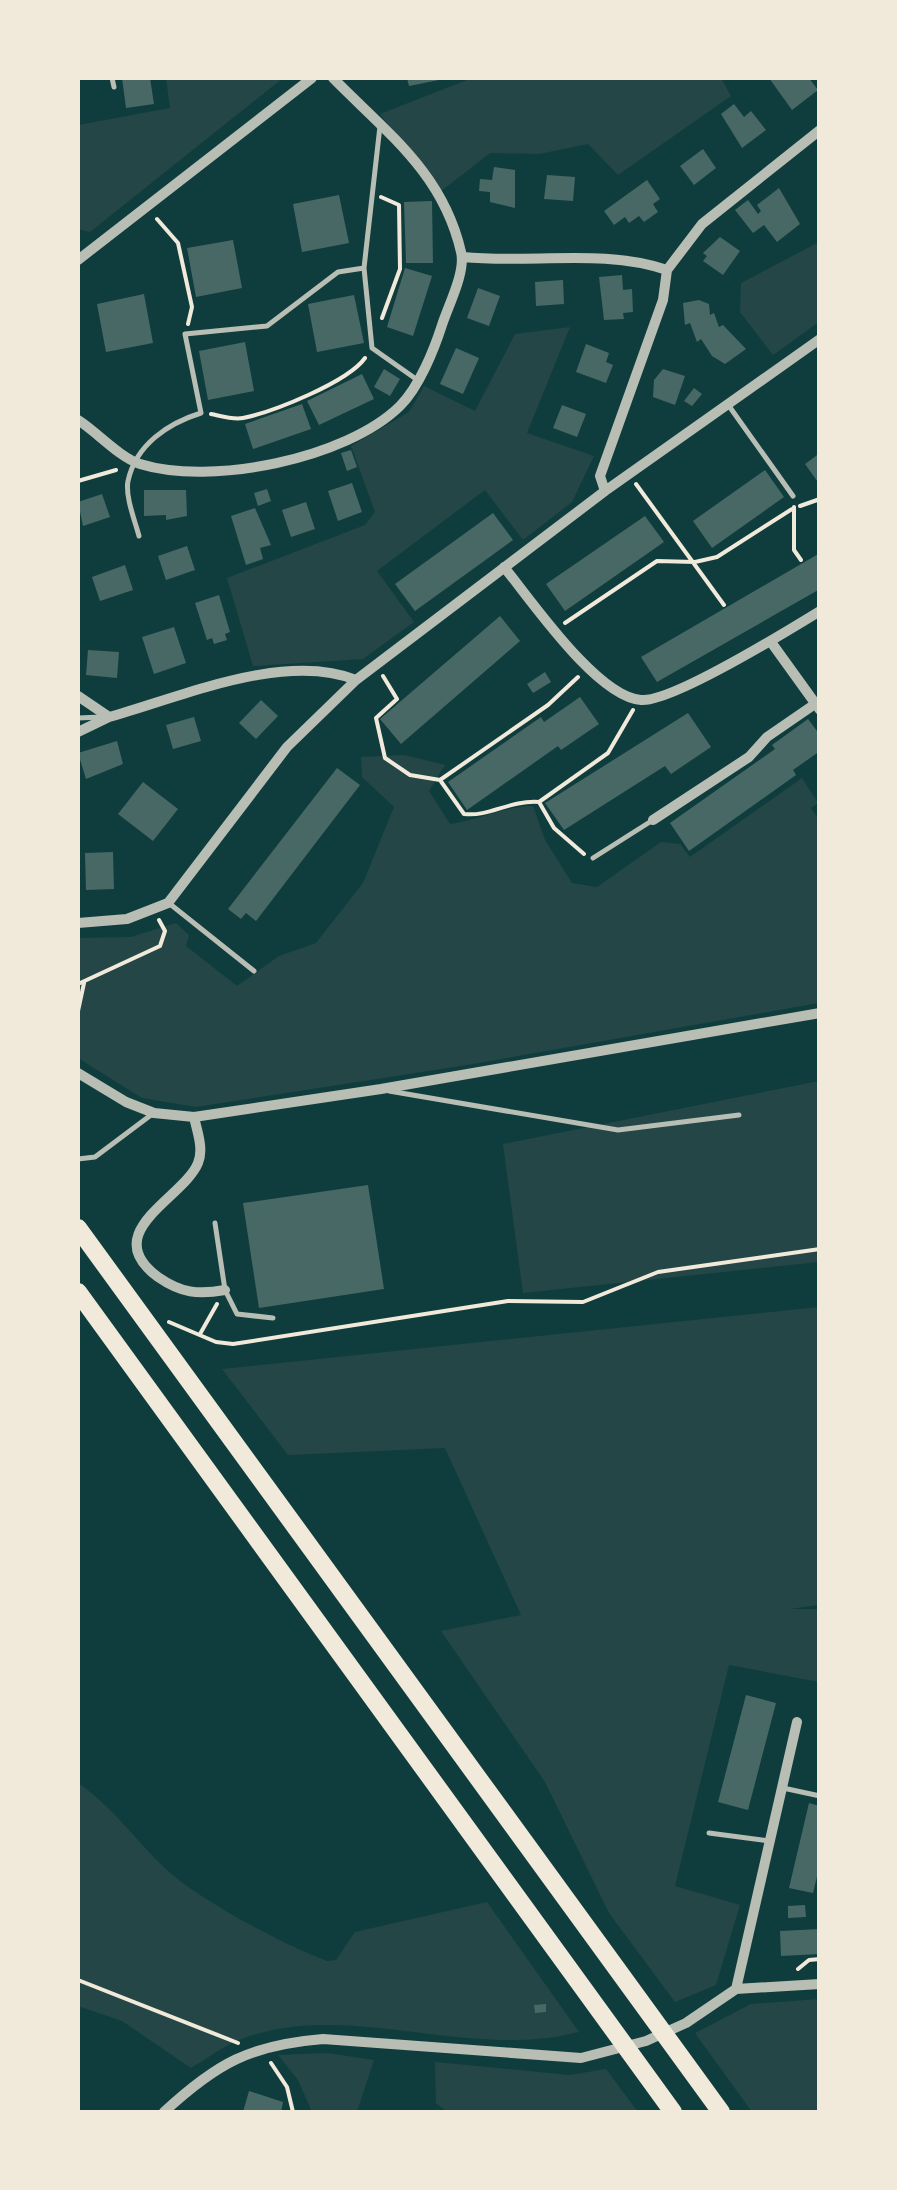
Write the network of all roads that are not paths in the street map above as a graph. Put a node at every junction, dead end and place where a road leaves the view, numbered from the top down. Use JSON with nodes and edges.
{"nodes":[{"id":1,"x":112,"y":78,"type":"edge"},
{"id":2,"x":312,"y":78,"type":"edge"},
{"id":3,"x":332,"y":78,"type":"edge"},
{"id":4,"x":114,"y":87,"type":"dead end"},
{"id":5,"x":380,"y":126,"type":"junction"},
{"id":6,"x":820,"y":130,"type":"edge"},
{"id":7,"x":82,"y":249,"type":"edge"},
{"id":8,"x":463,"y":258,"type":"junction"},
{"id":9,"x":78,"y":260,"type":"edge"},
{"id":10,"x":364,"y":268,"type":"junction"},
{"id":11,"x":667,"y":270,"type":"junction"},
{"id":12,"x":820,"y":339,"type":"edge"},
{"id":13,"x":416,"y":379,"type":"junction"},
{"id":14,"x":728,"y":403,"type":"junction"},
{"id":15,"x":78,"y":420,"type":"edge"},
{"id":16,"x":136,"y":463,"type":"junction"},
{"id":17,"x":606,"y":491,"type":"junction"},
{"id":18,"x":793,"y":496,"type":"road end"},
{"id":19,"x":138,"y":536,"type":"dead end"},
{"id":20,"x":504,"y":567,"type":"junction"},
{"id":21,"x":820,"y":611,"type":"edge"},
{"id":22,"x":771,"y":642,"type":"junction"},
{"id":23,"x":356,"y":680,"type":"junction"},
{"id":24,"x":78,"y":696,"type":"edge"},
{"id":25,"x":817,"y":707,"type":"edge"},
{"id":26,"x":109,"y":717,"type":"junction"},
{"id":27,"x":78,"y":718,"type":"edge"},
{"id":28,"x":78,"y":732,"type":"edge"},
{"id":29,"x":653,"y":820,"type":"joint"},
{"id":30,"x":594,"y":858,"type":"road end"},
{"id":31,"x":168,"y":903,"type":"junction"},
{"id":32,"x":78,"y":923,"type":"edge"},
{"id":33,"x":254,"y":971,"type":"dead end"},
{"id":34,"x":820,"y":1014,"type":"edge"},
{"id":35,"x":78,"y":1073,"type":"edge"},
{"id":36,"x":382,"y":1090,"type":"junction"},
{"id":37,"x":154,"y":1113,"type":"junction"},
{"id":38,"x":194,"y":1116,"type":"junction"},
{"id":39,"x":739,"y":1116,"type":"dead end"},
{"id":40,"x":78,"y":1159,"type":"edge"},
{"id":41,"x":216,"y":1223,"type":"dead end"},
{"id":42,"x":78,"y":1228,"type":"edge"},
{"id":43,"x":225,"y":1290,"type":"junction"},
{"id":44,"x":78,"y":1292,"type":"edge"},
{"id":45,"x":273,"y":1318,"type":"dead end"},
{"id":46,"x":797,"y":1722,"type":"dead end"},
{"id":47,"x":782,"y":1787,"type":"junction"},
{"id":48,"x":820,"y":1796,"type":"edge"},
{"id":49,"x":710,"y":1834,"type":"dead end"},
{"id":50,"x":770,"y":1841,"type":"junction"},
{"id":51,"x":820,"y":1984,"type":"edge"},
{"id":52,"x":736,"y":1989,"type":"junction"},
{"id":53,"x":164,"y":2112,"type":"edge"},
{"id":54,"x":672,"y":2112,"type":"edge"},
{"id":55,"x":721,"y":2112,"type":"edge"}],
"edges":[{"from":1,"to":4,"type":"lane"},
{"from":2,"to":7,"type":"street"},
{"from":3,"to":5,"type":"street"},
{"from":5,"to":8,"type":"street"},
{"from":5,"to":10,"type":"lane"},
{"from":6,"to":11,"type":"street"},
{"from":7,"to":9,"type":"street"},
{"from":8,"to":11,"type":"street"},
{"from":8,"to":13,"type":"street"},
{"from":10,"to":13,"type":"lane"},
{"from":10,"to":16,"type":"lane"},
{"from":11,"to":17,"type":"street"},
{"from":12,"to":14,"type":"street"},
{"from":13,"to":16,"type":"street"},
{"from":14,"to":17,"type":"street"},
{"from":14,"to":18,"type":"lane"},
{"from":15,"to":16,"type":"street"},
{"from":16,"to":19,"type":"lane"},
{"from":17,"to":20,"type":"street"},
{"from":20,"to":22,"type":"street"},
{"from":20,"to":23,"type":"street"},
{"from":21,"to":22,"type":"street"},
{"from":22,"to":25,"type":"street"},
{"from":23,"to":26,"type":"street"},
{"from":23,"to":31,"type":"street"},
{"from":24,"to":26,"type":"street"},
{"from":25,"to":29,"type":"street"},
{"from":26,"to":27,"type":"lane"},
{"from":26,"to":28,"type":"street"},
{"from":29,"to":30,"type":"lane"},
{"from":31,"to":32,"type":"street"},
{"from":31,"to":33,"type":"lane"},
{"from":34,"to":36,"type":"street"},
{"from":35,"to":37,"type":"street"},
{"from":36,"to":38,"type":"street"},
{"from":36,"to":39,"type":"lane"},
{"from":37,"to":38,"type":"street"},
{"from":37,"to":40,"type":"lane"},
{"from":38,"to":43,"type":"street"},
{"from":41,"to":43,"type":"lane"},
{"from":42,"to":55,"type":"highway"},
{"from":43,"to":45,"type":"lane"},
{"from":44,"to":54,"type":"highway"},
{"from":46,"to":47,"type":"street"},
{"from":47,"to":48,"type":"lane"},
{"from":47,"to":50,"type":"street"},
{"from":49,"to":50,"type":"lane"},
{"from":50,"to":52,"type":"street"},
{"from":51,"to":52,"type":"street"},
{"from":52,"to":53,"type":"street"}]}
